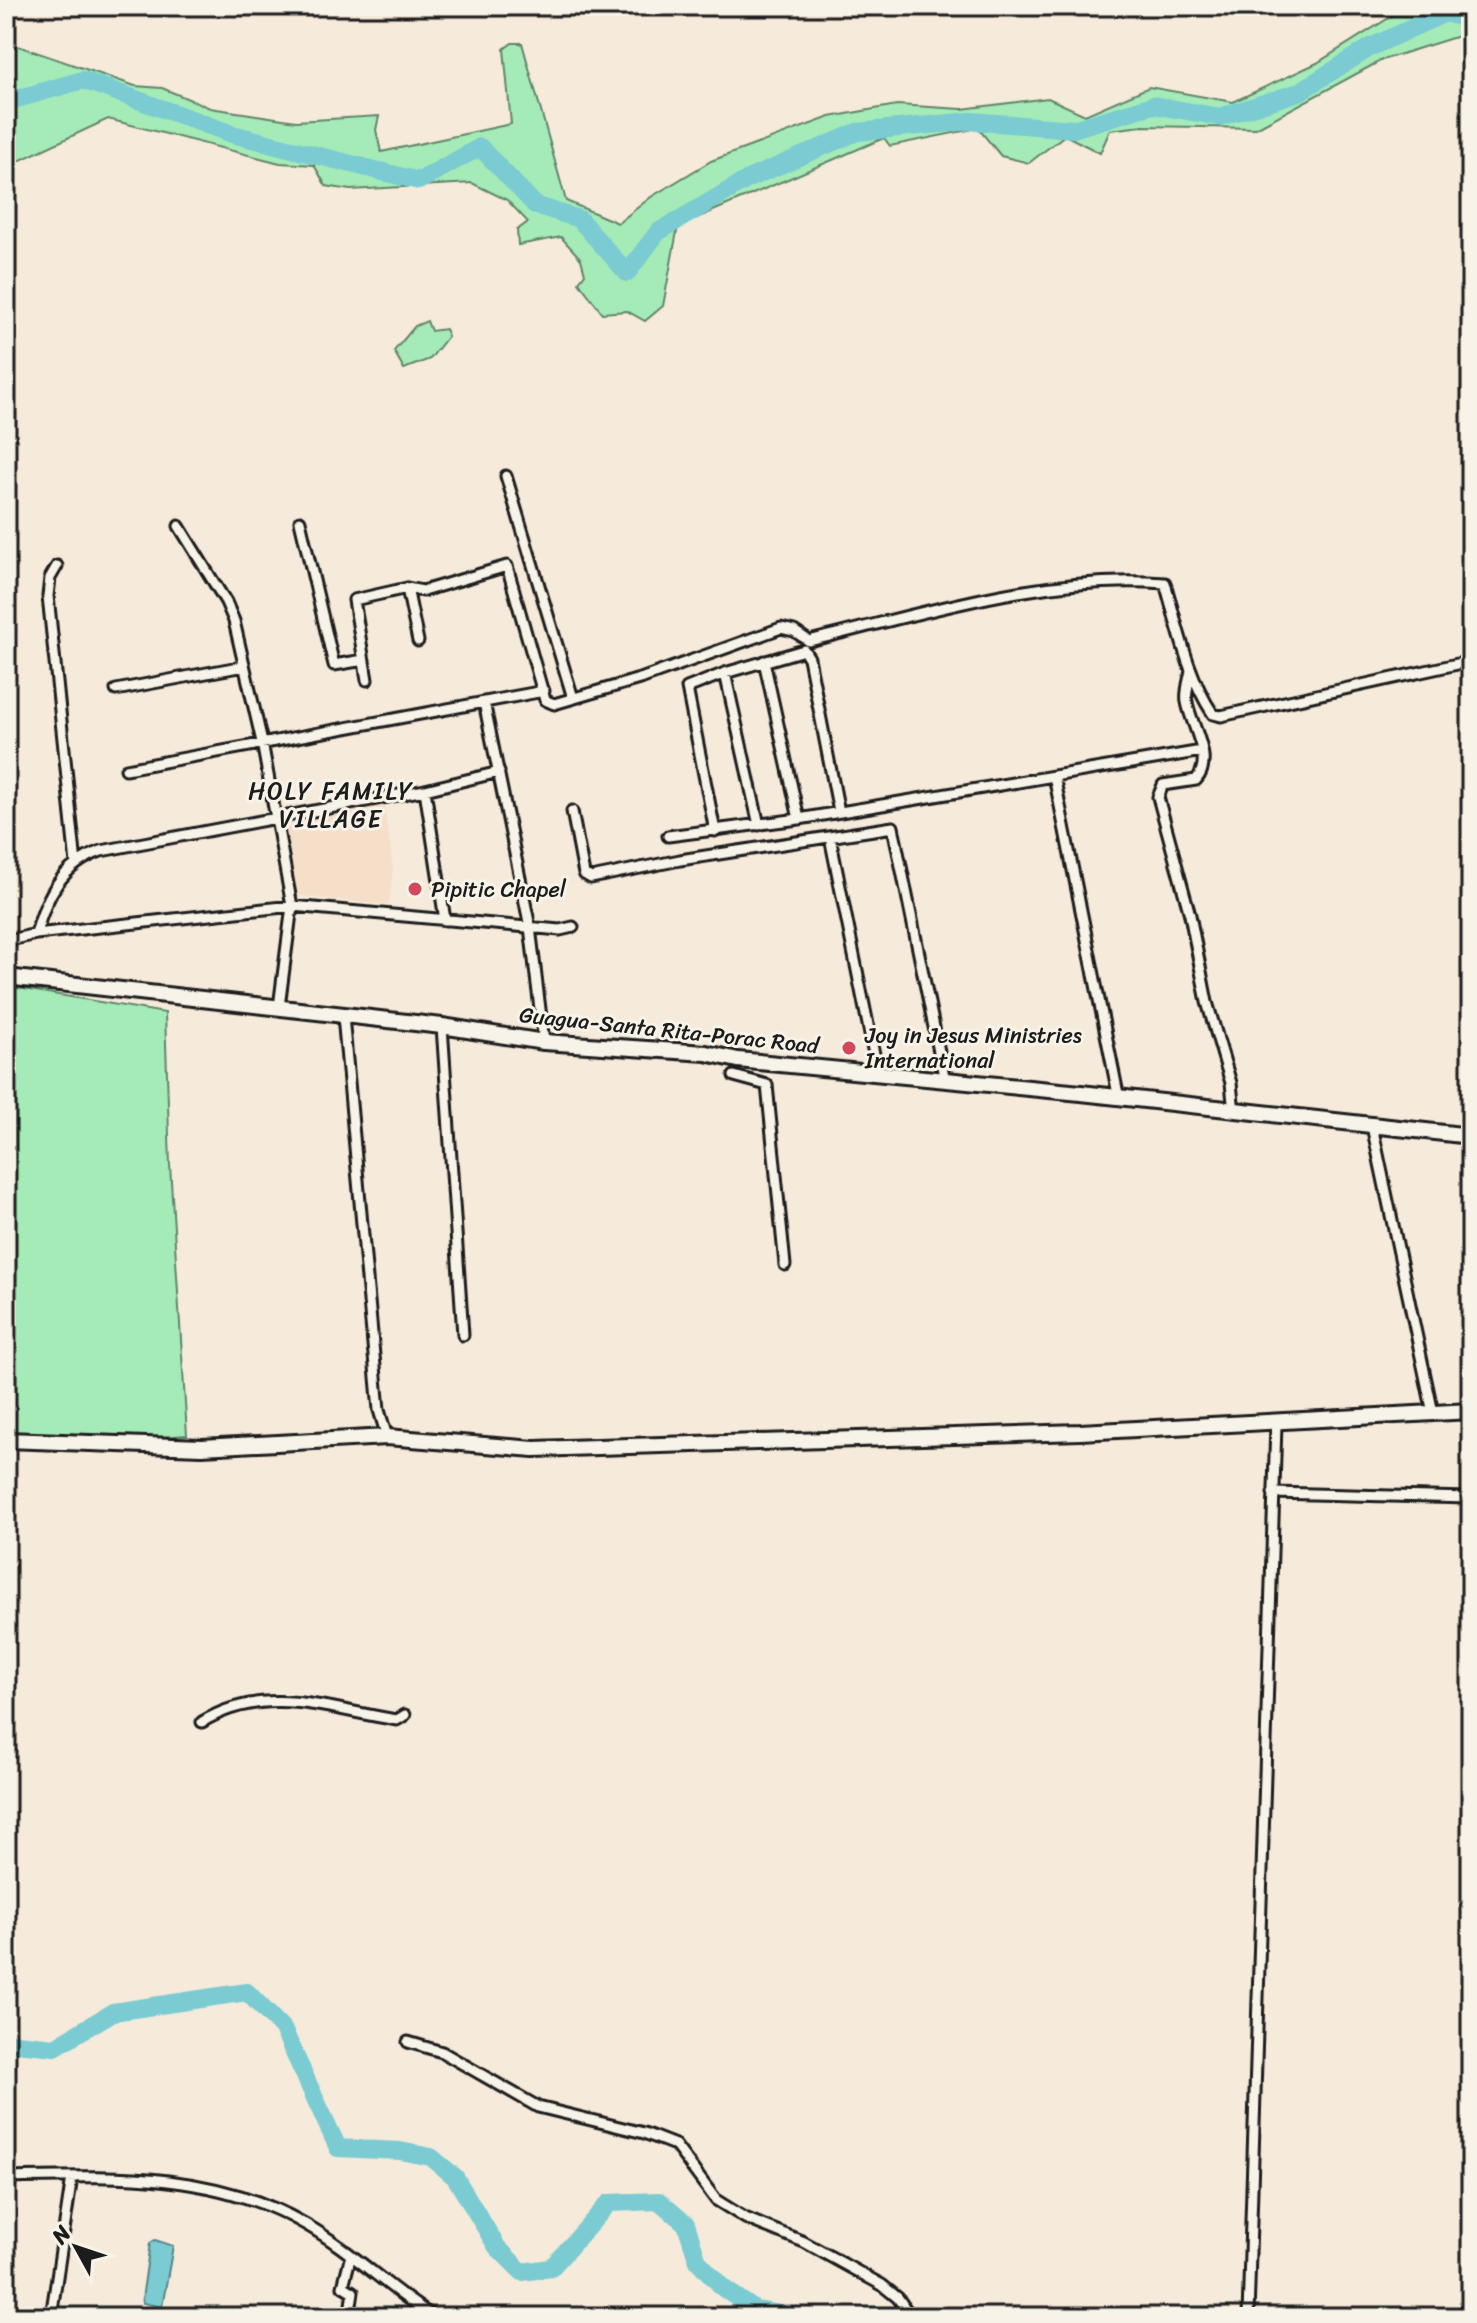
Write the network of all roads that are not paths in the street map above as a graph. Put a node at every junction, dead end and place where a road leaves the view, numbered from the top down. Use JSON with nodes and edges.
{"nodes":[{"id":1,"x":506,"y":476,"type":"dead end"},
{"id":2,"x":300,"y":521,"type":"dead end"},
{"id":3,"x":179,"y":526,"type":"dead end"},
{"id":4,"x":57,"y":566,"type":"dead end"},
{"id":5,"x":407,"y":588,"type":"junction"},
{"id":6,"x":418,"y":641,"type":"dead end"},
{"id":7,"x":364,"y":660,"type":"junction"},
{"id":8,"x":764,"y":661,"type":"junction"},
{"id":9,"x":1471,"y":661,"type":"edge"},
{"id":10,"x":244,"y":666,"type":"junction"},
{"id":11,"x":1191,"y":671,"type":"junction"},
{"id":12,"x":725,"y":673,"type":"junction"},
{"id":13,"x":367,"y":680,"type":"dead end"},
{"id":14,"x":116,"y":690,"type":"dead end"},
{"id":15,"x":544,"y":691,"type":"junction"},
{"id":16,"x":573,"y":698,"type":"junction"},
{"id":17,"x":484,"y":702,"type":"junction"},
{"id":18,"x":1207,"y":705,"type":"junction"},
{"id":19,"x":1190,"y":715,"type":"junction"},
{"id":20,"x":262,"y":742,"type":"junction"},
{"id":21,"x":1202,"y":751,"type":"junction"},
{"id":22,"x":126,"y":769,"type":"dead end"},
{"id":23,"x":499,"y":772,"type":"junction"},
{"id":24,"x":1054,"y":776,"type":"junction"},
{"id":25,"x":425,"y":790,"type":"junction"},
{"id":26,"x":572,"y":811,"type":"dead end"},
{"id":27,"x":839,"y":812,"type":"junction"},
{"id":28,"x":276,"y":818,"type":"junction"},
{"id":29,"x":799,"y":819,"type":"junction"},
{"id":30,"x":759,"y":825,"type":"junction"},
{"id":31,"x":715,"y":831,"type":"junction"},
{"id":32,"x":668,"y":836,"type":"dead end"},
{"id":33,"x":830,"y":837,"type":"junction"},
{"id":34,"x":76,"y":864,"type":"junction"},
{"id":35,"x":292,"y":906,"type":"junction"},
{"id":36,"x":445,"y":920,"type":"junction"},
{"id":37,"x":530,"y":927,"type":"junction"},
{"id":38,"x":573,"y":927,"type":"dead end"},
{"id":39,"x":36,"y":934,"type":"junction"},
{"id":40,"x":6,"y":941,"type":"edge"},
{"id":41,"x":6,"y":977,"type":"edge"},
{"id":42,"x":279,"y":1007,"type":"junction"},
{"id":43,"x":343,"y":1016,"type":"junction"},
{"id":44,"x":442,"y":1026,"type":"junction"},
{"id":45,"x":544,"y":1042,"type":"junction"},
{"id":46,"x":878,"y":1074,"type":"junction"},
{"id":47,"x":734,"y":1076,"type":"dead end"},
{"id":48,"x":945,"y":1081,"type":"junction"},
{"id":49,"x":1119,"y":1099,"type":"junction"},
{"id":50,"x":1234,"y":1112,"type":"junction"},
{"id":51,"x":1372,"y":1126,"type":"junction"},
{"id":52,"x":1471,"y":1136,"type":"edge"},
{"id":53,"x":785,"y":1265,"type":"dead end"},
{"id":54,"x":463,"y":1335,"type":"dead end"},
{"id":55,"x":1471,"y":1411,"type":"edge"},
{"id":56,"x":1433,"y":1413,"type":"junction"},
{"id":57,"x":1276,"y":1424,"type":"junction"},
{"id":58,"x":387,"y":1437,"type":"junction"},
{"id":59,"x":6,"y":1440,"type":"edge"},
{"id":60,"x":1273,"y":1493,"type":"junction"},
{"id":61,"x":1469,"y":1498,"type":"dead end"},
{"id":62,"x":405,"y":1715,"type":"dead end"},
{"id":63,"x":202,"y":1722,"type":"dead end"},
{"id":64,"x":408,"y":2042,"type":"dead end"},
{"id":65,"x":72,"y":2177,"type":"junction"},
{"id":66,"x":6,"y":2178,"type":"edge"},
{"id":67,"x":351,"y":2255,"type":"junction"},
{"id":68,"x":351,"y":2305,"type":"dead end"},
{"id":69,"x":51,"y":2317,"type":"edge"},
{"id":70,"x":434,"y":2317,"type":"edge"},
{"id":71,"x":911,"y":2317,"type":"edge"},
{"id":72,"x":1248,"y":2317,"type":"edge"}],
"edges":[{"from":1,"to":16,"type":"street"},
{"from":2,"to":7,"type":"street"},
{"from":3,"to":10,"type":"street"},
{"from":4,"to":34,"type":"street"},
{"from":5,"to":6,"type":"street"},
{"from":5,"to":7,"type":"street"},
{"from":5,"to":15,"type":"street"},
{"from":7,"to":13,"type":"street"},
{"from":8,"to":12,"type":"street"},
{"from":8,"to":27,"type":"street"},
{"from":8,"to":29,"type":"street"},
{"from":9,"to":18,"type":"street"},
{"from":10,"to":14,"type":"street"},
{"from":10,"to":20,"type":"street"},
{"from":11,"to":16,"type":"street"},
{"from":11,"to":18,"type":"street"},
{"from":11,"to":19,"type":"street"},
{"from":12,"to":30,"type":"street"},
{"from":12,"to":31,"type":"street"},
{"from":15,"to":16,"type":"street"},
{"from":15,"to":17,"type":"street"},
{"from":17,"to":20,"type":"street"},
{"from":17,"to":23,"type":"street"},
{"from":18,"to":19,"type":"street"},
{"from":19,"to":21,"type":"street"},
{"from":20,"to":22,"type":"street"},
{"from":20,"to":28,"type":"street"},
{"from":21,"to":24,"type":"street"},
{"from":21,"to":50,"type":"street"},
{"from":23,"to":25,"type":"street"},
{"from":23,"to":37,"type":"street"},
{"from":24,"to":27,"type":"street"},
{"from":24,"to":49,"type":"street"},
{"from":25,"to":28,"type":"street"},
{"from":25,"to":36,"type":"street"},
{"from":26,"to":33,"type":"street"},
{"from":27,"to":29,"type":"street"},
{"from":28,"to":34,"type":"street"},
{"from":28,"to":35,"type":"street"},
{"from":29,"to":30,"type":"street"},
{"from":30,"to":31,"type":"street"},
{"from":31,"to":32,"type":"street"},
{"from":33,"to":46,"type":"street"},
{"from":33,"to":48,"type":"street"},
{"from":34,"to":39,"type":"street"},
{"from":35,"to":36,"type":"street"},
{"from":35,"to":39,"type":"street"},
{"from":35,"to":42,"type":"street"},
{"from":36,"to":37,"type":"street"},
{"from":37,"to":38,"type":"street"},
{"from":37,"to":45,"type":"street"},
{"from":39,"to":40,"type":"street"},
{"from":41,"to":42,"type":"main road","name":"Guagua-Santa Rita-Porac Road"},
{"from":42,"to":43,"type":"main road","name":"Guagua-Santa Rita-Porac Road"},
{"from":43,"to":44,"type":"main road","name":"Guagua-Santa Rita-Porac Road"},
{"from":43,"to":58,"type":"street"},
{"from":44,"to":45,"type":"main road","name":"Guagua-Santa Rita-Porac Road"},
{"from":44,"to":54,"type":"street"},
{"from":45,"to":46,"type":"main road","name":"Guagua-Santa Rita-Porac Road"},
{"from":46,"to":48,"type":"main road","name":"Guagua-Santa Rita-Porac Road"},
{"from":47,"to":53,"type":"street"},
{"from":48,"to":49,"type":"main road","name":"Guagua-Santa Rita-Porac Road"},
{"from":49,"to":50,"type":"main road","name":"Guagua-Santa Rita-Porac Road"},
{"from":50,"to":51,"type":"main road","name":"Guagua-Santa Rita-Porac Road"},
{"from":51,"to":52,"type":"main road","name":"Guagua-Santa Rita-Porac Road"},
{"from":51,"to":56,"type":"street"},
{"from":55,"to":56,"type":"main road"},
{"from":56,"to":57,"type":"main road"},
{"from":57,"to":58,"type":"main road"},
{"from":57,"to":60,"type":"street"},
{"from":58,"to":59,"type":"main road"},
{"from":60,"to":61,"type":"street"},
{"from":60,"to":72,"type":"street"},
{"from":62,"to":63,"type":"street"},
{"from":64,"to":71,"type":"street"},
{"from":65,"to":66,"type":"street"},
{"from":65,"to":67,"type":"street"},
{"from":65,"to":69,"type":"street"},
{"from":67,"to":68,"type":"street"},
{"from":67,"to":70,"type":"street"}]}
